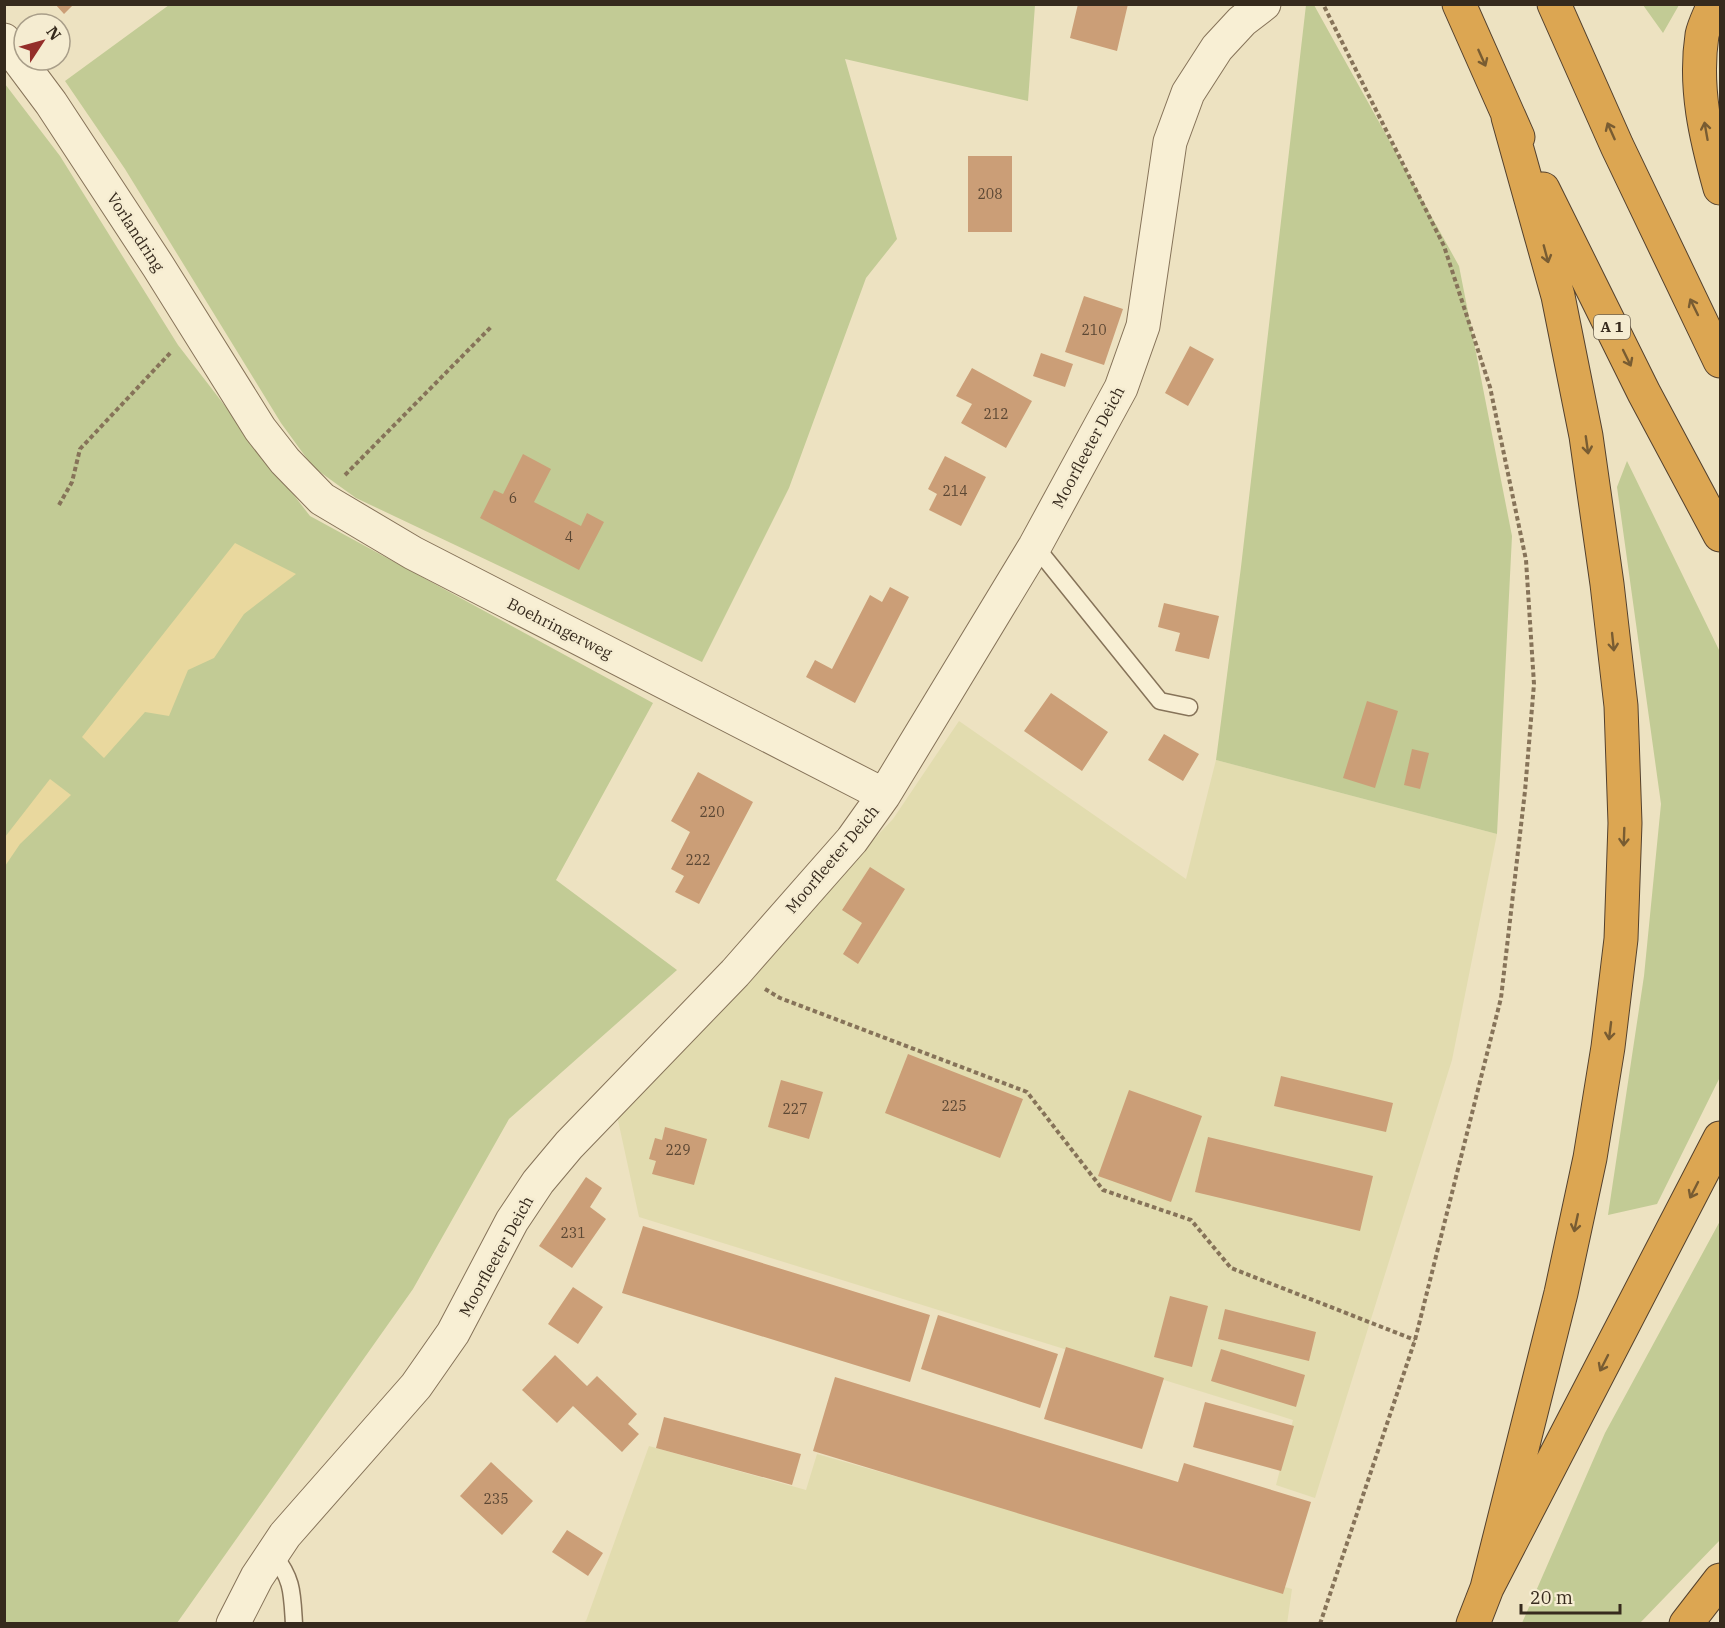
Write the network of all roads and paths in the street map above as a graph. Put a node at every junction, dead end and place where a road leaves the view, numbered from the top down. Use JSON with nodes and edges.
{"nodes":[{"id":1,"x":1264,"y":4,"type":"edge"},
{"id":2,"x":1323,"y":4,"type":"edge"},
{"id":3,"x":1459,"y":4,"type":"edge"},
{"id":4,"x":1554,"y":4,"type":"edge"},
{"id":5,"x":1714,"y":4,"type":"edge"},
{"id":6,"x":4,"y":40,"type":"edge"},
{"id":7,"x":1508,"y":117,"type":"junction"},
{"id":8,"x":1720,"y":188,"type":"edge"},
{"id":9,"x":492,"y":326,"type":"dead end"},
{"id":10,"x":196,"y":327,"type":"junction"},
{"id":11,"x":1720,"y":361,"type":"edge"},
{"id":12,"x":260,"y":429,"type":"joint"},
{"id":13,"x":322,"y":500,"type":"junction"},
{"id":14,"x":59,"y":505,"type":"dead end"},
{"id":15,"x":1720,"y":536,"type":"edge"},
{"id":16,"x":1035,"y":546,"type":"junction"},
{"id":17,"x":1190,"y":707,"type":"dead end"},
{"id":18,"x":885,"y":795,"type":"junction"},
{"id":19,"x":735,"y":973,"type":"junction"},
{"id":20,"x":1720,"y":1138,"type":"edge"},
{"id":21,"x":1415,"y":1340,"type":"junction"},
{"id":22,"x":273,"y":1554,"type":"junction"},
{"id":23,"x":1720,"y":1580,"type":"edge"},
{"id":24,"x":1487,"y":1588,"type":"junction"},
{"id":25,"x":233,"y":1623,"type":"edge"},
{"id":26,"x":294,"y":1623,"type":"edge"},
{"id":27,"x":1320,"y":1623,"type":"edge"},
{"id":28,"x":1473,"y":1623,"type":"edge"},
{"id":29,"x":1686,"y":1623,"type":"edge"}],
"edges":[{"from":1,"to":16,"type":"street","name":"Moorfleeter Deich"},
{"from":2,"to":21,"type":"path"},
{"from":3,"to":7,"type":"highway","number":"A 1","one_way":true},
{"from":11,"to":4,"type":"highway","one_way":true},
{"from":8,"to":5,"type":"highway","one_way":true},
{"from":6,"to":10,"type":"street","name":"Vorlandring"},
{"from":7,"to":15,"type":"highway","number":"A 1","one_way":true},
{"from":7,"to":24,"type":"highway","one_way":true},
{"from":9,"to":13,"type":"path"},
{"from":10,"to":12,"type":"street","name":"Vorlandring"},
{"from":10,"to":14,"type":"path"},
{"from":12,"to":13,"type":"street","name":"Boehringerweg"},
{"from":13,"to":18,"type":"street","name":"Boehringerweg"},
{"from":16,"to":17,"type":"lane"},
{"from":16,"to":18,"type":"street","name":"Moorfleeter Deich"},
{"from":18,"to":19,"type":"street","name":"Moorfleeter Deich"},
{"from":19,"to":21,"type":"path"},
{"from":19,"to":22,"type":"street","name":"Moorfleeter Deich"},
{"from":20,"to":24,"type":"highway","one_way":true},
{"from":21,"to":27,"type":"path"},
{"from":22,"to":25,"type":"street","name":"Moorfleeter Deich"},
{"from":22,"to":26,"type":"lane"},
{"from":23,"to":29,"type":"highway"},
{"from":24,"to":28,"type":"highway"}]}
